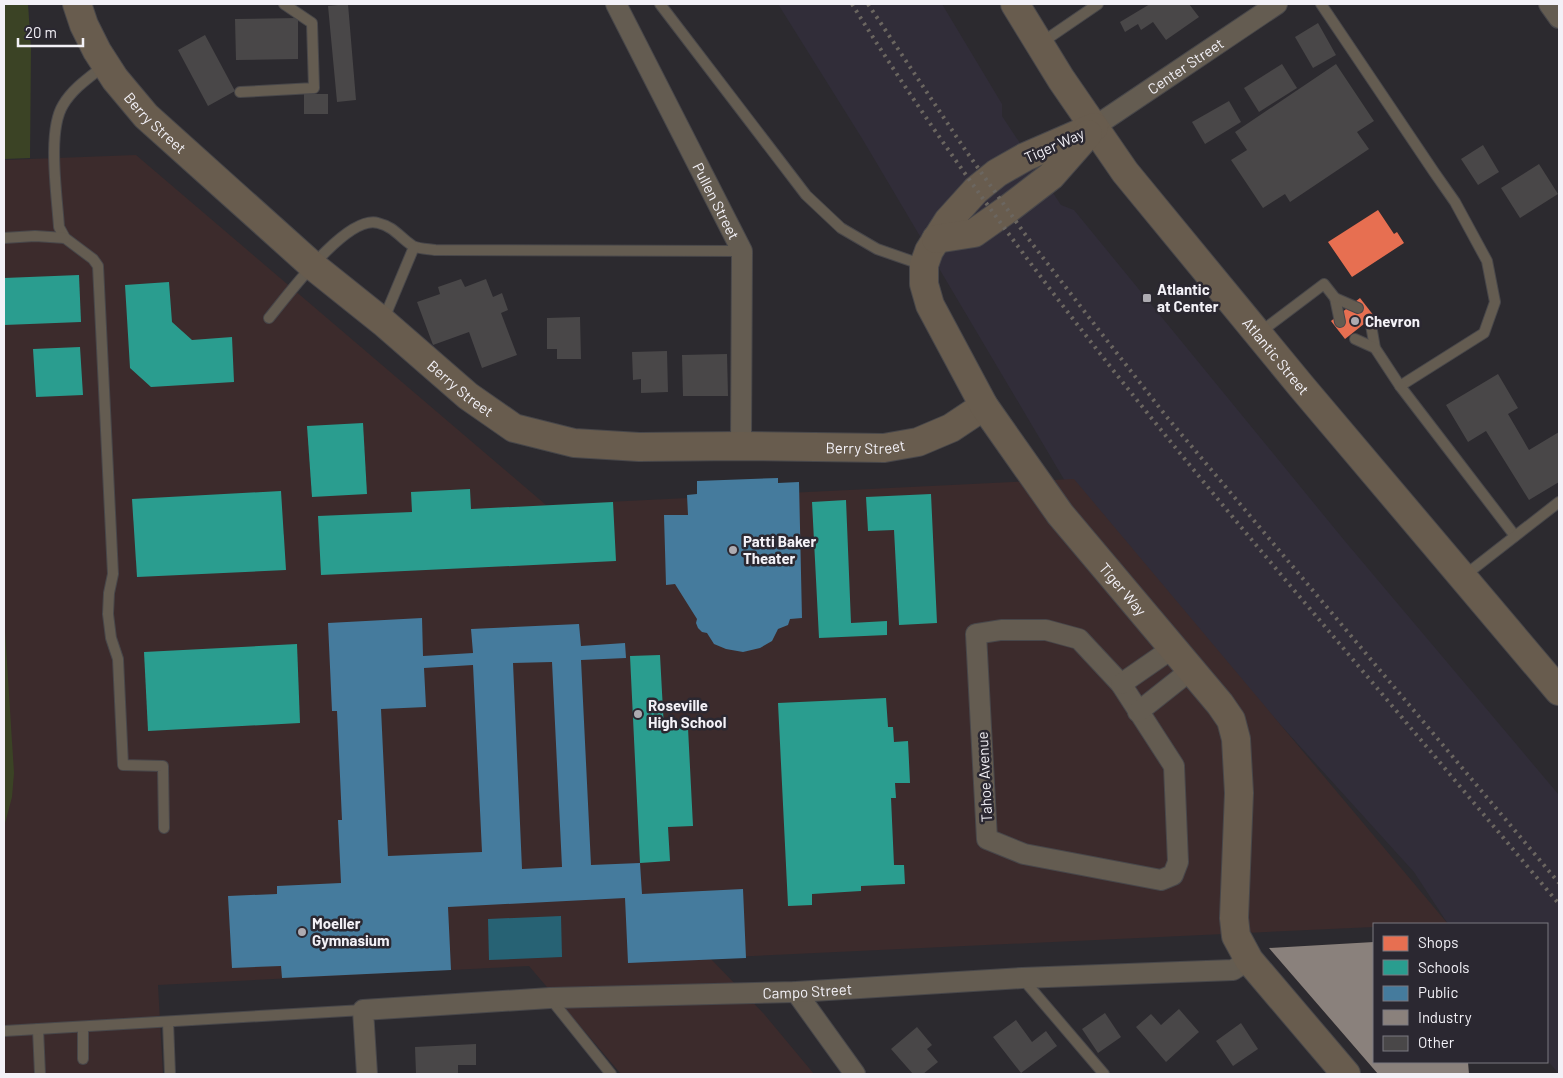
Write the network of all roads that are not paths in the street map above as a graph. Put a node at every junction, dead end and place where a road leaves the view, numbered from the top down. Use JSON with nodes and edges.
{"nodes":[{"id":1,"x":77,"y":4,"type":"edge"},
{"id":2,"x":284,"y":4,"type":"edge"},
{"id":3,"x":616,"y":4,"type":"edge"},
{"id":4,"x":660,"y":4,"type":"edge"},
{"id":5,"x":1015,"y":4,"type":"edge"},
{"id":6,"x":1098,"y":4,"type":"edge"},
{"id":7,"x":1277,"y":4,"type":"edge"},
{"id":8,"x":1322,"y":4,"type":"edge"},
{"id":9,"x":1549,"y":4,"type":"edge"},
{"id":10,"x":1559,"y":18,"type":"edge"},
{"id":11,"x":1040,"y":44,"type":"junction"},
{"id":12,"x":106,"y":65,"type":"junction"},
{"id":13,"x":240,"y":92,"type":"dead end"},
{"id":14,"x":1094,"y":127,"type":"junction"},
{"id":15,"x":4,"y":238,"type":"edge"},
{"id":16,"x":65,"y":238,"type":"junction"},
{"id":17,"x":414,"y":247,"type":"junction"},
{"id":18,"x":742,"y":251,"type":"junction"},
{"id":19,"x":313,"y":266,"type":"junction"},
{"id":20,"x":924,"y":266,"type":"junction"},
{"id":21,"x":1335,"y":298,"type":"junction"},
{"id":22,"x":1358,"y":308,"type":"dead end"},
{"id":23,"x":270,"y":318,"type":"dead end"},
{"id":24,"x":383,"y":322,"type":"junction"},
{"id":25,"x":1340,"y":322,"type":"dead end"},
{"id":26,"x":1371,"y":325,"type":"dead end"},
{"id":27,"x":1258,"y":334,"type":"junction"},
{"id":28,"x":1355,"y":339,"type":"dead end"},
{"id":29,"x":1375,"y":348,"type":"junction"},
{"id":30,"x":1400,"y":386,"type":"junction"},
{"id":31,"x":984,"y":406,"type":"junction"},
{"id":32,"x":741,"y":446,"type":"junction"},
{"id":33,"x":1559,"y":502,"type":"edge"},
{"id":34,"x":1515,"y":536,"type":"junction"},
{"id":35,"x":1463,"y":576,"type":"junction"},
{"id":36,"x":1173,"y":648,"type":"junction"},
{"id":37,"x":1191,"y":670,"type":"junction"},
{"id":38,"x":1121,"y":684,"type":"junction"},
{"id":39,"x":1558,"y":687,"type":"edge"},
{"id":40,"x":1138,"y":712,"type":"junction"},
{"id":41,"x":164,"y":828,"type":"dead end"},
{"id":42,"x":1249,"y":960,"type":"junction"},
{"id":43,"x":1022,"y":978,"type":"junction"},
{"id":44,"x":796,"y":992,"type":"junction"},
{"id":45,"x":550,"y":998,"type":"junction"},
{"id":46,"x":363,"y":1010,"type":"junction"},
{"id":47,"x":168,"y":1022,"type":"junction"},
{"id":48,"x":83,"y":1027,"type":"junction"},
{"id":49,"x":38,"y":1029,"type":"junction"},
{"id":50,"x":4,"y":1031,"type":"edge"},
{"id":51,"x":83,"y":1059,"type":"dead end"},
{"id":52,"x":40,"y":1074,"type":"edge"},
{"id":53,"x":170,"y":1074,"type":"edge"},
{"id":54,"x":367,"y":1074,"type":"edge"},
{"id":55,"x":612,"y":1074,"type":"edge"},
{"id":56,"x":855,"y":1074,"type":"edge"},
{"id":57,"x":1104,"y":1074,"type":"edge"},
{"id":58,"x":1346,"y":1074,"type":"edge"}],
"edges":[{"from":1,"to":12,"type":"street","name":"Berry Street"},
{"from":2,"to":13,"type":"lane"},
{"from":3,"to":18,"type":"street","name":"Pullen Street"},
{"from":4,"to":20,"type":"lane"},
{"from":5,"to":11,"type":"street","name":"Atlantic Street"},
{"from":6,"to":11,"type":"lane"},
{"from":7,"to":14,"type":"street","name":"Center Street"},
{"from":8,"to":30,"type":"lane"},
{"from":9,"to":10,"type":"street"},
{"from":11,"to":14,"type":"street","name":"Atlantic Street"},
{"from":12,"to":16,"type":"lane"},
{"from":12,"to":19,"type":"street","name":"Berry Street"},
{"from":14,"to":20,"type":"street","name":"Tiger Way"},
{"from":14,"to":27,"type":"street","name":"Atlantic Street"},
{"from":15,"to":16,"type":"lane"},
{"from":16,"to":41,"type":"lane"},
{"from":17,"to":18,"type":"lane"},
{"from":17,"to":19,"type":"lane"},
{"from":17,"to":24,"type":"lane"},
{"from":18,"to":32,"type":"street","name":"Pullen Street"},
{"from":19,"to":23,"type":"lane"},
{"from":19,"to":24,"type":"street","name":"Berry Street"},
{"from":20,"to":31,"type":"street","name":"Tiger Way"},
{"from":21,"to":22,"type":"lane"},
{"from":21,"to":25,"type":"lane"},
{"from":21,"to":27,"type":"lane"},
{"from":24,"to":32,"type":"street","name":"Berry Street"},
{"from":26,"to":29,"type":"lane"},
{"from":27,"to":35,"type":"street","name":"Atlantic Street"},
{"from":28,"to":29,"type":"lane"},
{"from":29,"to":30,"type":"lane"},
{"from":30,"to":34,"type":"lane"},
{"from":31,"to":32,"type":"street","name":"Berry Street"},
{"from":31,"to":36,"type":"street","name":"Tiger Way"},
{"from":33,"to":34,"type":"lane"},
{"from":34,"to":35,"type":"lane"},
{"from":35,"to":39,"type":"street","name":"Atlantic Street"},
{"from":36,"to":37,"type":"street","name":"Tiger Way"},
{"from":36,"to":38,"type":"street"},
{"from":37,"to":40,"type":"street"},
{"from":37,"to":42,"type":"street","name":"Tiger Way"},
{"from":38,"to":40,"type":"street","name":"Tahoe Avenue"},
{"from":38,"to":40,"type":"street","name":"Tahoe Avenue"},
{"from":42,"to":43,"type":"street","name":"Campo Street"},
{"from":42,"to":58,"type":"street"},
{"from":43,"to":44,"type":"street","name":"Campo Street"},
{"from":43,"to":57,"type":"lane"},
{"from":44,"to":45,"type":"street","name":"Campo Street"},
{"from":44,"to":56,"type":"street"},
{"from":45,"to":46,"type":"street","name":"Campo Street"},
{"from":45,"to":55,"type":"lane"},
{"from":46,"to":47,"type":"lane"},
{"from":46,"to":54,"type":"street"},
{"from":47,"to":48,"type":"lane"},
{"from":47,"to":53,"type":"lane"},
{"from":48,"to":49,"type":"lane"},
{"from":48,"to":51,"type":"lane"},
{"from":49,"to":50,"type":"lane"},
{"from":49,"to":52,"type":"lane"}]}
